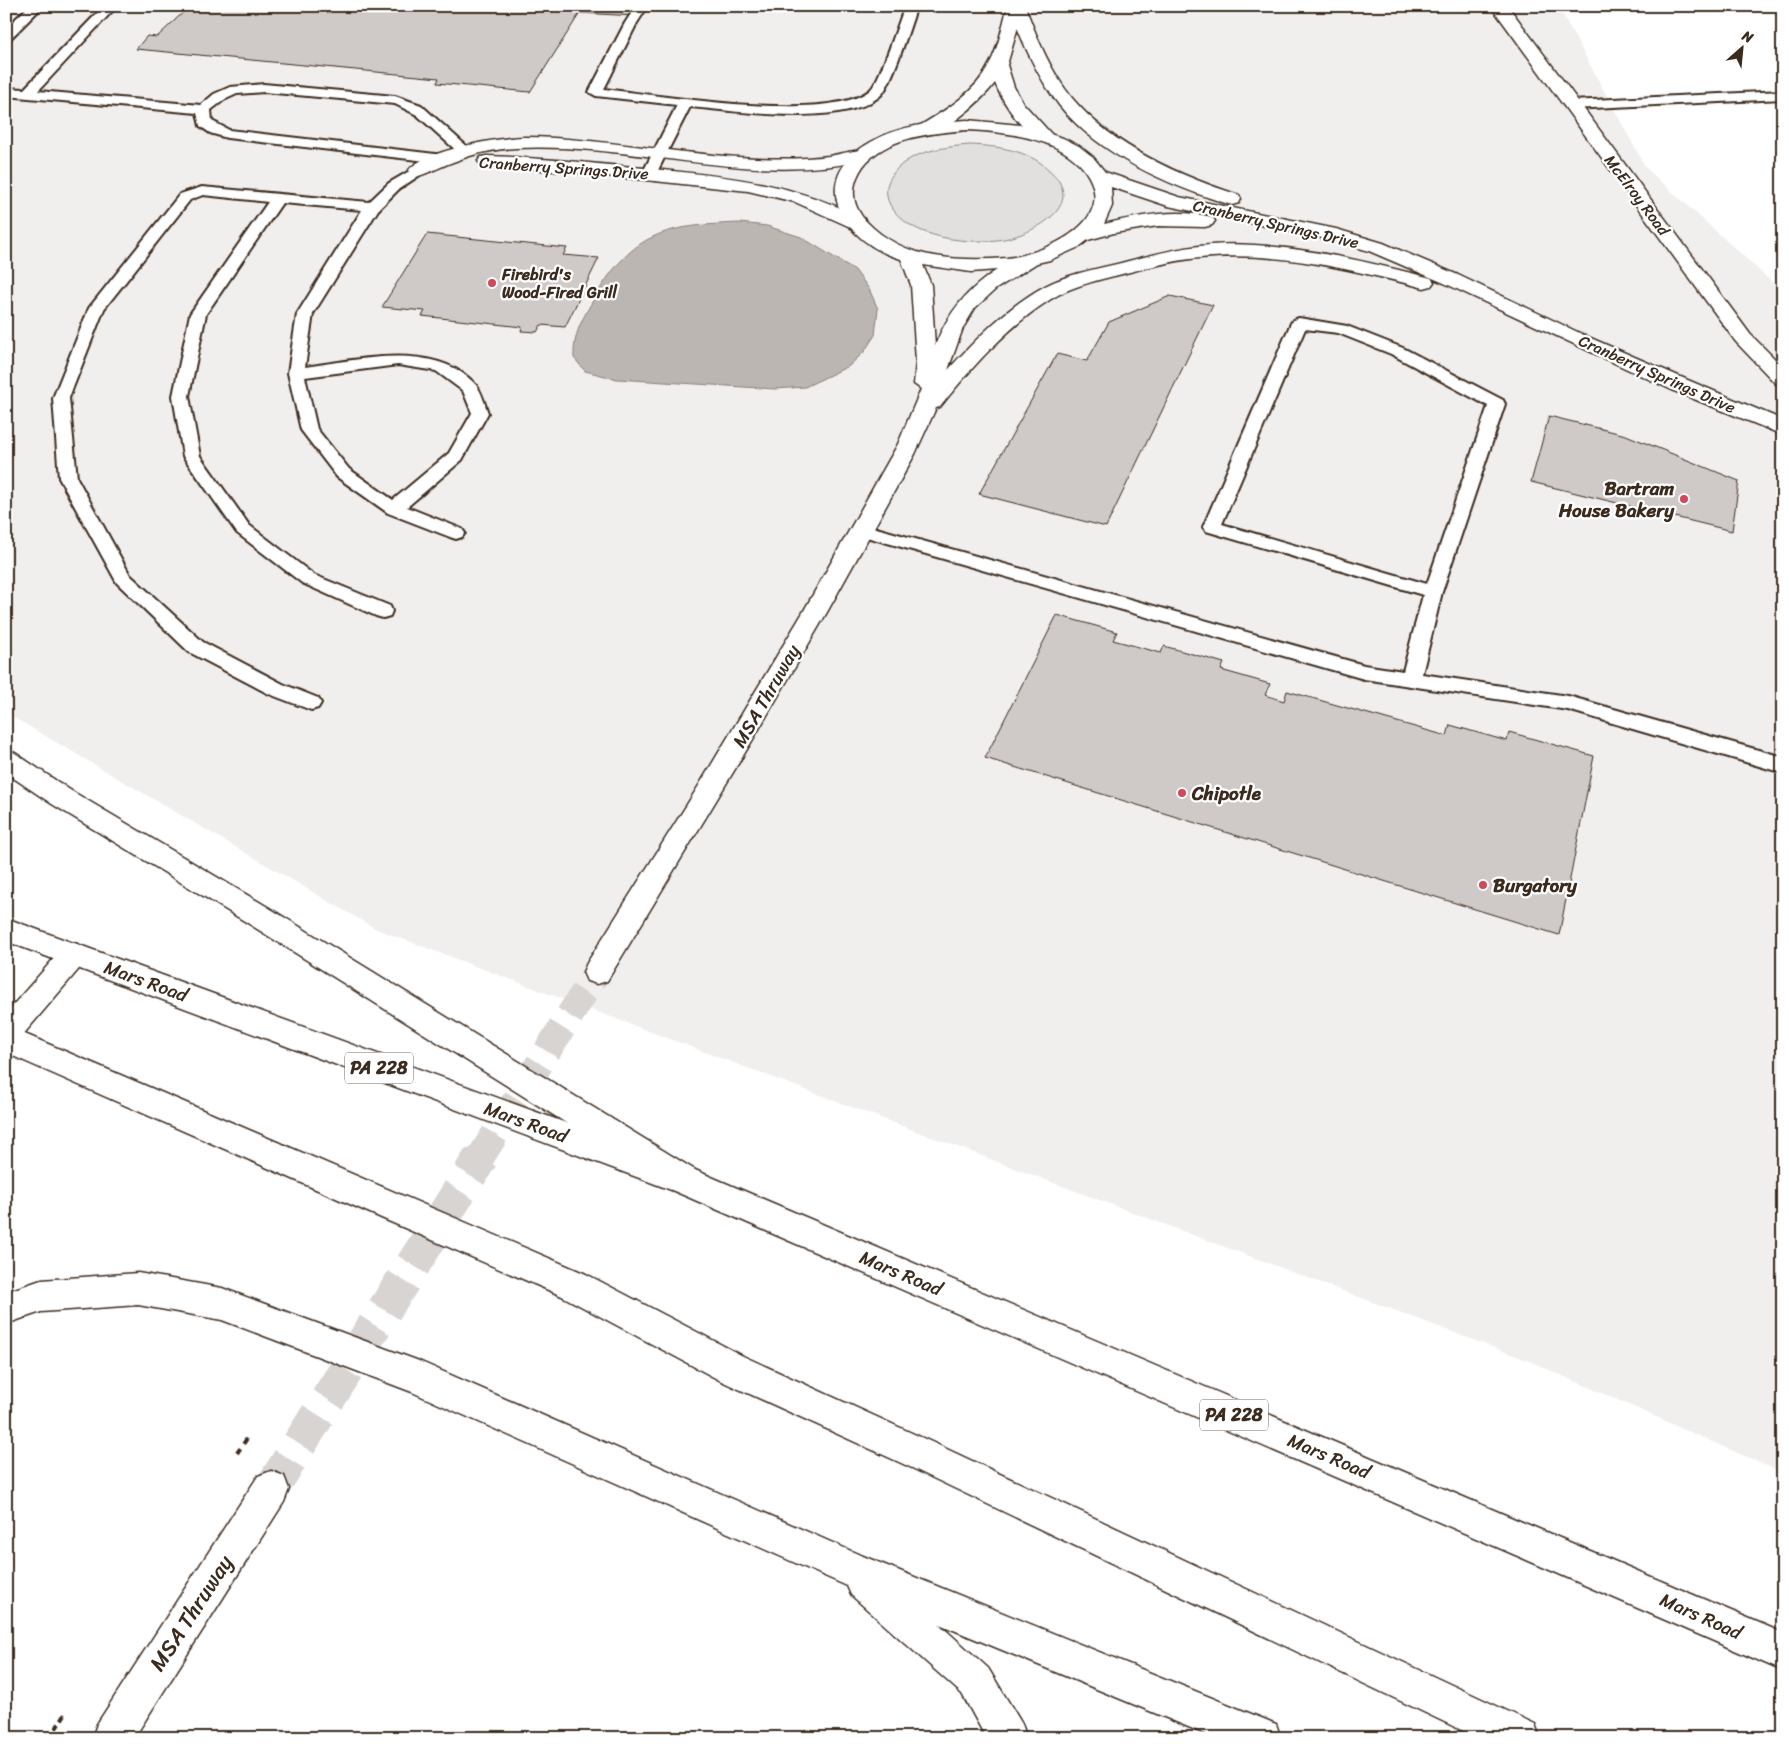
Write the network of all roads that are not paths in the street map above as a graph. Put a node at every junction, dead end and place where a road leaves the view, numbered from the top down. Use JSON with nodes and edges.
{"nodes":[{"id":1,"x":37,"y":6,"type":"edge"},
{"id":2,"x":111,"y":6,"type":"edge"},
{"id":3,"x":642,"y":6,"type":"edge"},
{"id":4,"x":911,"y":6,"type":"edge"},
{"id":5,"x":1016,"y":6,"type":"edge"},
{"id":6,"x":1499,"y":6,"type":"edge"},
{"id":7,"x":6,"y":35,"type":"edge"},
{"id":8,"x":998,"y":65,"type":"junction"},
{"id":9,"x":6,"y":92,"type":"edge"},
{"id":10,"x":26,"y":94,"type":"junction"},
{"id":11,"x":1783,"y":96,"type":"edge"},
{"id":12,"x":685,"y":102,"type":"junction"},
{"id":13,"x":1571,"y":105,"type":"junction"},
{"id":14,"x":204,"y":109,"type":"junction"},
{"id":15,"x":927,"y":129,"type":"junction"},
{"id":16,"x":1045,"y":137,"type":"junction"},
{"id":17,"x":465,"y":151,"type":"junction"},
{"id":18,"x":661,"y":153,"type":"junction"},
{"id":19,"x":864,"y":155,"type":"junction"},
{"id":20,"x":444,"y":159,"type":"junction"},
{"id":21,"x":418,"y":170,"type":"junction"},
{"id":22,"x":649,"y":174,"type":"junction"},
{"id":23,"x":1098,"y":176,"type":"junction"},
{"id":24,"x":278,"y":198,"type":"junction"},
{"id":25,"x":372,"y":208,"type":"junction"},
{"id":26,"x":855,"y":222,"type":"junction"},
{"id":27,"x":1083,"y":235,"type":"junction"},
{"id":28,"x":909,"y":255,"type":"junction"},
{"id":29,"x":1029,"y":260,"type":"junction"},
{"id":30,"x":1451,"y":279,"type":"junction"},
{"id":31,"x":1493,"y":299,"type":"junction"},
{"id":32,"x":296,"y":374,"type":"junction"},
{"id":33,"x":1783,"y":379,"type":"edge"},
{"id":34,"x":923,"y":412,"type":"junction"},
{"id":35,"x":1783,"y":428,"type":"edge"},
{"id":36,"x":394,"y":509,"type":"junction"},
{"id":37,"x":862,"y":530,"type":"junction"},
{"id":38,"x":456,"y":534,"type":"dead end"},
{"id":39,"x":1433,"y":592,"type":"junction"},
{"id":40,"x":383,"y":612,"type":"dead end"},
{"id":41,"x":1411,"y":679,"type":"junction"},
{"id":42,"x":310,"y":703,"type":"dead end"},
{"id":43,"x":6,"y":760,"type":"edge"},
{"id":44,"x":1783,"y":765,"type":"edge"},
{"id":45,"x":6,"y":929,"type":"edge"},
{"id":46,"x":74,"y":955,"type":"junction"},
{"id":47,"x":597,"y":972,"type":"tunnel mouth"},
{"id":48,"x":6,"y":1034,"type":"edge"},
{"id":49,"x":6,"y":1039,"type":"edge"},
{"id":50,"x":684,"y":1180,"type":"junction"},
{"id":51,"x":6,"y":1308,"type":"edge"},
{"id":52,"x":271,"y":1489,"type":"tunnel mouth"},
{"id":53,"x":848,"y":1568,"type":"junction"},
{"id":54,"x":1783,"y":1652,"type":"edge"},
{"id":55,"x":112,"y":1738,"type":"edge"},
{"id":56,"x":1008,"y":1738,"type":"edge"},
{"id":57,"x":1262,"y":1738,"type":"edge"},
{"id":58,"x":1521,"y":1738,"type":"edge"}],
"edges":[{"from":1,"to":7,"type":"lane"},
{"from":2,"to":10,"type":"lane"},
{"from":3,"to":12,"type":"lane"},
{"from":4,"to":12,"type":"lane"},
{"from":5,"to":8,"type":"main road"},
{"from":5,"to":30,"type":"main road"},
{"from":6,"to":13,"type":"main road","name":"McElroy Road"},
{"from":8,"to":15,"type":"main road"},
{"from":8,"to":16,"type":"main road"},
{"from":9,"to":10,"type":"lane"},
{"from":10,"to":14,"type":"lane"},
{"from":11,"to":13,"type":"lane"},
{"from":12,"to":18,"type":"lane"},
{"from":13,"to":33,"type":"main road","name":"McElroy Road"},
{"from":14,"to":17,"type":"lane"},
{"from":14,"to":20,"type":"lane"},
{"from":15,"to":16,"type":"main road"},
{"from":15,"to":19,"type":"main road"},
{"from":16,"to":23,"type":"main road"},
{"from":17,"to":18,"type":"main road","name":"Cranberry Springs Drive"},
{"from":17,"to":20,"type":"main road","name":"Cranberry Springs Drive"},
{"from":18,"to":19,"type":"main road","name":"Cranberry Springs Drive"},
{"from":18,"to":22,"type":"lane"},
{"from":19,"to":26,"type":"main road"},
{"from":20,"to":21,"type":"main road","name":"Cranberry Springs Drive"},
{"from":21,"to":22,"type":"main road","name":"Cranberry Springs Drive"},
{"from":21,"to":25,"type":"lane"},
{"from":22,"to":26,"type":"main road","name":"Cranberry Springs Drive"},
{"from":23,"to":27,"type":"main road"},
{"from":23,"to":30,"type":"main road","name":"Cranberry Springs Drive"},
{"from":24,"to":25,"type":"lane"},
{"from":24,"to":40,"type":"lane"},
{"from":24,"to":42,"type":"lane"},
{"from":25,"to":32,"type":"lane"},
{"from":26,"to":28,"type":"main road"},
{"from":27,"to":29,"type":"main road"},
{"from":27,"to":30,"type":"main road","name":"Cranberry Springs Drive"},
{"from":28,"to":29,"type":"main road"},
{"from":28,"to":34,"type":"main road","name":"MSA Thruway"},
{"from":29,"to":34,"type":"main road","name":"MSA Thruway"},
{"from":30,"to":31,"type":"main road","name":"Cranberry Springs Drive"},
{"from":31,"to":34,"type":"main road"},
{"from":31,"to":35,"type":"main road","name":"Cranberry Springs Drive"},
{"from":32,"to":36,"type":"lane"},
{"from":32,"to":36,"type":"lane"},
{"from":34,"to":37,"type":"main road","name":"MSA Thruway"},
{"from":36,"to":38,"type":"lane"},
{"from":37,"to":41,"type":"lane"},
{"from":37,"to":47,"type":"main road","name":"MSA Thruway"},
{"from":39,"to":39,"type":"lane"},
{"from":39,"to":41,"type":"lane"},
{"from":41,"to":44,"type":"lane"},
{"from":43,"to":50,"type":"main road"},
{"from":45,"to":46,"type":"main road","name":"Mars Road","number":"PA 228"},
{"from":46,"to":48,"type":"main road"},
{"from":46,"to":50,"type":"main road","name":"Mars Road","number":"PA 228"},
{"from":49,"to":58,"type":"main road"},
{"from":50,"to":54,"type":"main road","name":"Mars Road","number":"PA 228"},
{"from":51,"to":53,"type":"main road"},
{"from":52,"to":55,"type":"main road","name":"MSA Thruway"},
{"from":53,"to":56,"type":"main road"},
{"from":53,"to":57,"type":"main road"}]}
